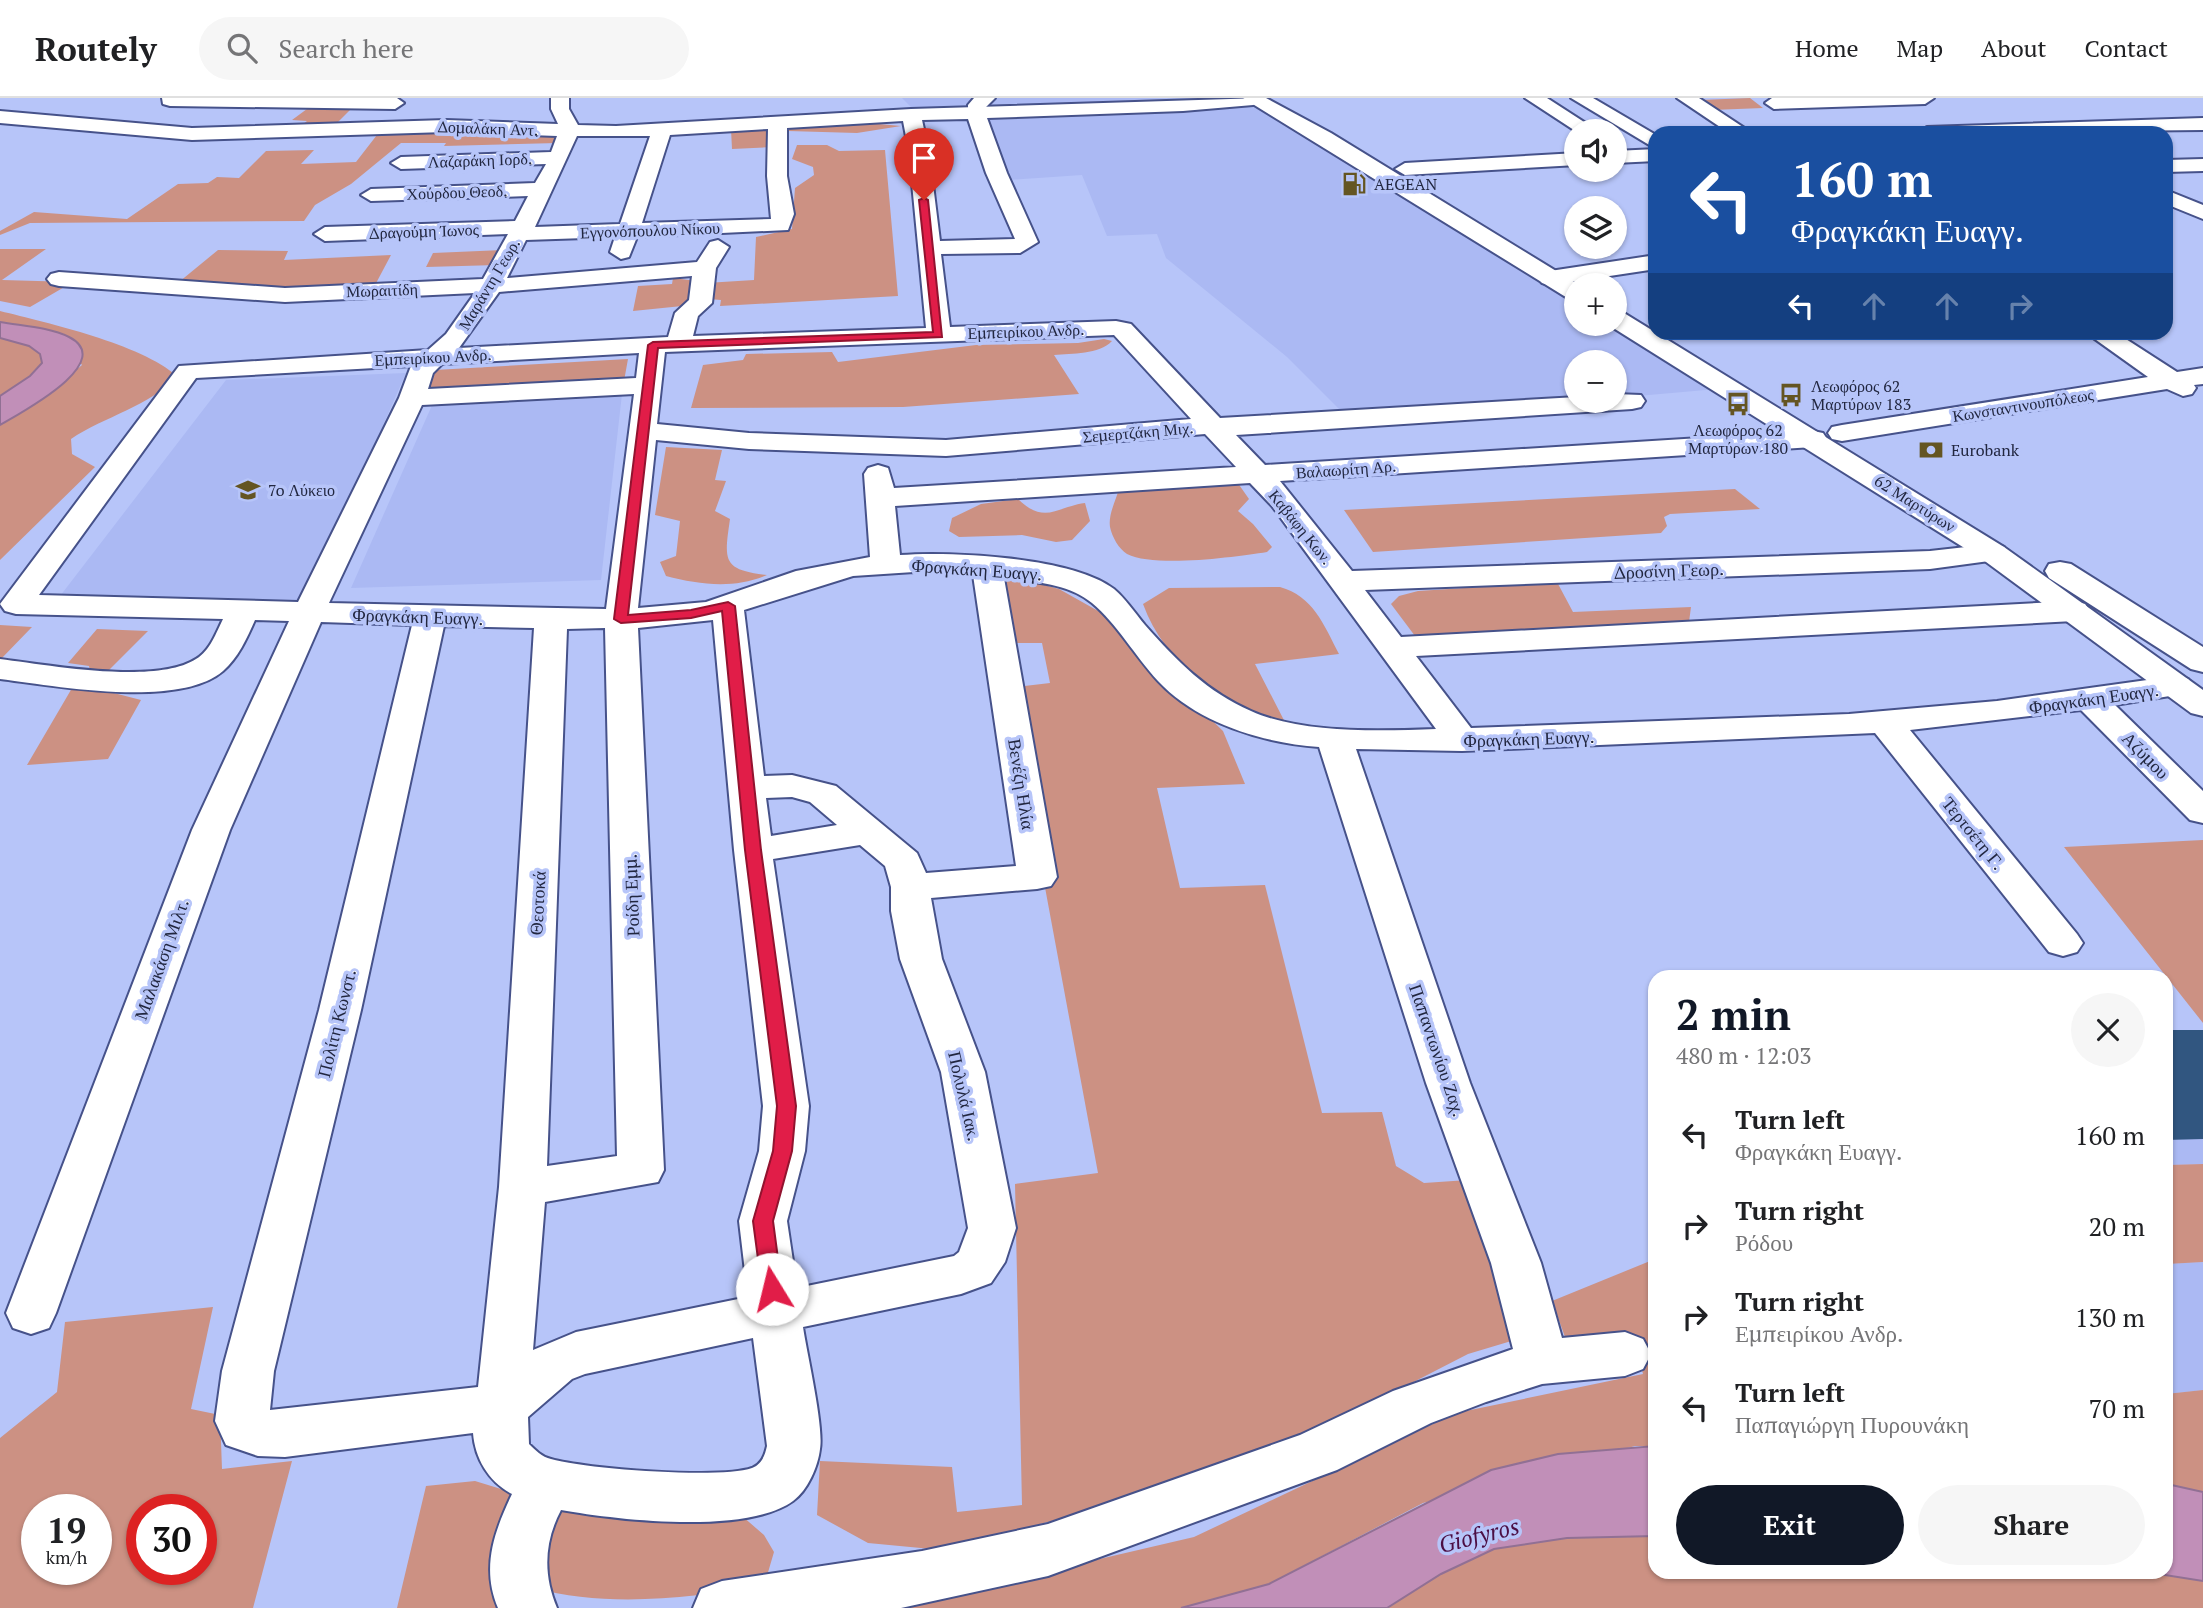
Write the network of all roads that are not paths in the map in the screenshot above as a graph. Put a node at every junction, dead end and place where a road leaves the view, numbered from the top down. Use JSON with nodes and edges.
{"nodes":[{"id":1,"x":6,"y":98,"type":"edge"},
{"id":2,"x":560,"y":98,"type":"edge"},
{"id":3,"x":1252,"y":98,"type":"edge"},
{"id":4,"x":1278,"y":98,"type":"edge"},
{"id":5,"x":1534,"y":98,"type":"edge"},
{"id":6,"x":1580,"y":98,"type":"edge"},
{"id":7,"x":1686,"y":98,"type":"edge"},
{"id":8,"x":1925,"y":98,"type":"edge"},
{"id":9,"x":0,"y":100,"type":"edge"},
{"id":10,"x":372,"y":100,"type":"edge"},
{"id":11,"x":1771,"y":101,"type":"edge"},
{"id":12,"x":411,"y":103,"type":"dead end"},
{"id":13,"x":2179,"y":104,"type":"dead end"},
{"id":14,"x":160,"y":105,"type":"edge"},
{"id":15,"x":981,"y":105,"type":"edge"},
{"id":16,"x":911,"y":115,"type":"junction"},
{"id":17,"x":0,"y":117,"type":"edge"},
{"id":18,"x":2203,"y":117,"type":"edge"},
{"id":19,"x":1794,"y":118,"type":"dead end"},
{"id":20,"x":1568,"y":119,"type":"edge"},
{"id":21,"x":778,"y":121,"type":"junction"},
{"id":22,"x":2203,"y":124,"type":"edge"},
{"id":23,"x":112,"y":126,"type":"junction"},
{"id":24,"x":1731,"y":126,"type":"edge"},
{"id":25,"x":2142,"y":126,"type":"edge"},
{"id":26,"x":343,"y":129,"type":"junction"},
{"id":27,"x":663,"y":130,"type":"junction"},
{"id":28,"x":569,"y":131,"type":"junction"},
{"id":29,"x":1648,"y":138,"type":"edge"},
{"id":30,"x":1627,"y":154,"type":"edge"},
{"id":31,"x":1648,"y":155,"type":"edge"},
{"id":32,"x":559,"y":158,"type":"junction"},
{"id":33,"x":1564,"y":160,"type":"edge"},
{"id":34,"x":401,"y":163,"type":"dead end"},
{"id":35,"x":2203,"y":164,"type":"edge"},
{"id":36,"x":2173,"y":166,"type":"edge"},
{"id":37,"x":1405,"y":170,"type":"junction"},
{"id":38,"x":543,"y":189,"type":"junction"},
{"id":39,"x":372,"y":195,"type":"dead end"},
{"id":40,"x":2173,"y":199,"type":"edge"},
{"id":41,"x":2203,"y":213,"type":"edge"},
{"id":42,"x":731,"y":228,"type":"junction"},
{"id":43,"x":522,"y":230,"type":"junction"},
{"id":44,"x":627,"y":231,"type":"junction"},
{"id":45,"x":325,"y":234,"type":"dead end"},
{"id":46,"x":929,"y":248,"type":"junction"},
{"id":47,"x":1648,"y":264,"type":"edge"},
{"id":48,"x":705,"y":268,"type":"junction"},
{"id":49,"x":1567,"y":273,"type":"edge"},
{"id":50,"x":1620,"y":273,"type":"edge"},
{"id":51,"x":614,"y":274,"type":"junction"},
{"id":52,"x":60,"y":279,"type":"dead end"},
{"id":53,"x":1564,"y":280,"type":"edge"},
{"id":54,"x":491,"y":285,"type":"junction"},
{"id":55,"x":1627,"y":303,"type":"edge"},
{"id":56,"x":1648,"y":316,"type":"edge"},
{"id":57,"x":1627,"y":325,"type":"edge"},
{"id":58,"x":1122,"y":329,"type":"joint"},
{"id":59,"x":939,"y":335,"type":"junction"},
{"id":60,"x":1648,"y":338,"type":"edge"},
{"id":61,"x":1651,"y":340,"type":"edge"},
{"id":62,"x":1688,"y":340,"type":"edge"},
{"id":63,"x":2109,"y":340,"type":"edge"},
{"id":64,"x":665,"y":345,"type":"junction"},
{"id":65,"x":436,"y":356,"type":"junction"},
{"id":66,"x":188,"y":371,"type":"joint"},
{"id":67,"x":2203,"y":376,"type":"edge"},
{"id":68,"x":2171,"y":382,"type":"junction"},
{"id":69,"x":649,"y":385,"type":"junction"},
{"id":70,"x":412,"y":398,"type":"junction"},
{"id":71,"x":2203,"y":398,"type":"edge"},
{"id":72,"x":1632,"y":401,"type":"dead end"},
{"id":73,"x":1212,"y":425,"type":"junction"},
{"id":74,"x":644,"y":431,"type":"junction"},
{"id":75,"x":1842,"y":433,"type":"junction"},
{"id":76,"x":1813,"y":439,"type":"junction"},
{"id":77,"x":876,"y":444,"type":"junction"},
{"id":78,"x":1257,"y":474,"type":"junction"},
{"id":79,"x":880,"y":498,"type":"junction"},
{"id":80,"x":1993,"y":553,"type":"junction"},
{"id":81,"x":886,"y":564,"type":"junction"},
{"id":82,"x":987,"y":566,"type":"junction"},
{"id":83,"x":1345,"y":581,"type":"junction"},
{"id":84,"x":8,"y":606,"type":"edge"},
{"id":85,"x":728,"y":606,"type":"junction"},
{"id":86,"x":243,"y":611,"type":"junction"},
{"id":87,"x":2074,"y":611,"type":"junction"},
{"id":88,"x":309,"y":612,"type":"junction"},
{"id":89,"x":430,"y":616,"type":"junction"},
{"id":90,"x":621,"y":619,"type":"junction"},
{"id":91,"x":551,"y":620,"type":"junction"},
{"id":92,"x":1393,"y":647,"type":"junction"},
{"id":93,"x":0,"y":669,"type":"edge"},
{"id":94,"x":2192,"y":684,"type":"edge"},
{"id":95,"x":2089,"y":698,"type":"junction"},
{"id":96,"x":1885,"y":722,"type":"junction"},
{"id":97,"x":1334,"y":738,"type":"junction"},
{"id":98,"x":1462,"y":740,"type":"junction"},
{"id":99,"x":748,"y":788,"type":"junction"},
{"id":100,"x":2203,"y":812,"type":"edge"},
{"id":101,"x":869,"y":832,"type":"junction"},
{"id":102,"x":753,"y":850,"type":"junction"},
{"id":103,"x":911,"y":887,"type":"junction"},
{"id":104,"x":2063,"y":943,"type":"dead end"},
{"id":105,"x":523,"y":1187,"type":"junction"},
{"id":106,"x":31,"y":1313,"type":"dead end"},
{"id":107,"x":776,"y":1313,"type":"junction"},
{"id":108,"x":1625,"y":1354,"type":"dead end"},
{"id":109,"x":1542,"y":1362,"type":"junction"},
{"id":110,"x":502,"y":1407,"type":"junction"},
{"id":111,"x":547,"y":1483,"type":"junction"},
{"id":112,"x":528,"y":1608,"type":"edge"},
{"id":113,"x":722,"y":1608,"type":"edge"}],
"edges":[{"from":1,"to":9,"type":"street"},
{"from":2,"to":28,"type":"street"},
{"from":3,"to":15,"type":"street","name":"Δομαλάκη Αντ."},
{"from":3,"to":53,"type":"street"},
{"from":4,"to":37,"type":"street"},
{"from":5,"to":20,"type":"street"},
{"from":6,"to":29,"type":"street"},
{"from":7,"to":24,"type":"street"},
{"from":8,"to":11,"type":"street"},
{"from":10,"to":12,"type":"street"},
{"from":10,"to":14,"type":"street"},
{"from":10,"to":26,"type":"street"},
{"from":11,"to":19,"type":"street"},
{"from":13,"to":18,"type":"street"},
{"from":14,"to":23,"type":"street"},
{"from":15,"to":16,"type":"street","name":"Δομαλάκη Αντ."},
{"from":15,"to":46,"type":"street"},
{"from":16,"to":21,"type":"street","name":"Δομαλάκη Αντ."},
{"from":16,"to":46,"type":"street"},
{"from":17,"to":23,"type":"street","name":"Δομαλάκη Αντ."},
{"from":21,"to":27,"type":"street","name":"Δομαλάκη Αντ."},
{"from":21,"to":42,"type":"street","name":"Εγγονόπουλου Νίκου"},
{"from":22,"to":25,"type":"street"},
{"from":23,"to":26,"type":"street","name":"Δομαλάκη Αντ."},
{"from":26,"to":28,"type":"street","name":"Δομαλάκη Αντ."},
{"from":27,"to":28,"type":"street","name":"Δομαλάκη Αντ."},
{"from":27,"to":44,"type":"street"},
{"from":28,"to":32,"type":"street","name":"Μαράντη Γεωρ."},
{"from":30,"to":31,"type":"street"},
{"from":32,"to":34,"type":"street","name":"Λαζαράκη Ιορδ."},
{"from":32,"to":38,"type":"street","name":"Μαράντη Γεωρ."},
{"from":33,"to":37,"type":"street"},
{"from":35,"to":36,"type":"street"},
{"from":37,"to":49,"type":"street"},
{"from":38,"to":39,"type":"street","name":"Χούρδου Θεοδ."},
{"from":38,"to":43,"type":"street","name":"Μαράντη Γεωρ."},
{"from":40,"to":41,"type":"street"},
{"from":42,"to":44,"type":"street","name":"Εγγονόπουλου Νίκου"},
{"from":42,"to":48,"type":"street"},
{"from":43,"to":44,"type":"street","name":"Εγγονόπουλου Νίκου"},
{"from":43,"to":45,"type":"street","name":"Δραγούμη Ίωνος"},
{"from":43,"to":54,"type":"street","name":"Μαράντη Γεωρ."},
{"from":44,"to":51,"type":"street"},
{"from":46,"to":59,"type":"street"},
{"from":47,"to":50,"type":"street"},
{"from":48,"to":51,"type":"street","name":"Μωραιτίδη"},
{"from":48,"to":64,"type":"street"},
{"from":51,"to":54,"type":"street","name":"Μωραιτίδη"},
{"from":52,"to":54,"type":"street","name":"Μωραιτίδη"},
{"from":54,"to":65,"type":"street","name":"Μαράντη Γεωρ."},
{"from":55,"to":56,"type":"street"},
{"from":57,"to":60,"type":"street","name":"62 Μαρτύρων"},
{"from":58,"to":59,"type":"street","name":"Εμπειρίκου Ανδρ."},
{"from":58,"to":73,"type":"street","name":"Καβάφη Κων."},
{"from":59,"to":64,"type":"street","name":"Εμπειρίκου Ανδρ."},
{"from":61,"to":76,"type":"street","name":"62 Μαρτύρων"},
{"from":62,"to":75,"type":"street","name":"62 Μαρτύρων"},
{"from":63,"to":68,"type":"street"},
{"from":64,"to":65,"type":"street","name":"Εμπειρίκου Ανδρ."},
{"from":64,"to":69,"type":"street","name":"Ροίδη Εμμ."},
{"from":65,"to":66,"type":"street","name":"Εμπειρίκου Ανδρ."},
{"from":65,"to":70,"type":"street","name":"Μαράντη Γεωρ."},
{"from":66,"to":84,"type":"street","name":"Φραγκάκη Ευαγγ."},
{"from":67,"to":68,"type":"street","name":"Κωνσταντινουπόλεως"},
{"from":68,"to":71,"type":"street"},
{"from":68,"to":75,"type":"street","name":"Κωνσταντινουπόλεως"},
{"from":69,"to":70,"type":"street"},
{"from":69,"to":74,"type":"street","name":"Ροίδη Εμμ."},
{"from":70,"to":88,"type":"street","name":"Μαράντη Γεωρ."},
{"from":72,"to":73,"type":"street","name":"Σεμερτζάκη Μιχ."},
{"from":73,"to":77,"type":"street","name":"Σεμερτζάκη Μιχ."},
{"from":73,"to":78,"type":"street","name":"Καβάφη Κων."},
{"from":74,"to":77,"type":"street","name":"Σεμερτζάκη Μιχ."},
{"from":74,"to":90,"type":"street","name":"Ροίδη Εμμ."},
{"from":75,"to":94,"type":"street","name":"62 Μαρτύρων"},
{"from":76,"to":78,"type":"street","name":"Βαλαωρίτη Αρ."},
{"from":76,"to":80,"type":"street","name":"62 Μαρτύρων"},
{"from":77,"to":79,"type":"street"},
{"from":78,"to":79,"type":"street","name":"Βαλαωρίτη Αρ."},
{"from":78,"to":83,"type":"street","name":"Καβάφη Κων."},
{"from":79,"to":81,"type":"street"},
{"from":80,"to":83,"type":"street","name":"Δροσίνη Γεωρ."},
{"from":80,"to":87,"type":"street","name":"62 Μαρτύρων"},
{"from":81,"to":82,"type":"street","name":"Φραγκάκη Ευαγγ."},
{"from":81,"to":85,"type":"street","name":"Φραγκάκη Ευαγγ."},
{"from":82,"to":97,"type":"street","name":"Φραγκάκη Ευαγγ."},
{"from":82,"to":103,"type":"street","name":"Βενέζη Ηλία"},
{"from":83,"to":92,"type":"street","name":"Καβάφη Κων."},
{"from":84,"to":86,"type":"street","name":"Φραγκάκη Ευαγγ."},
{"from":85,"to":90,"type":"street","name":"Φραγκάκη Ευαγγ."},
{"from":85,"to":99,"type":"street"},
{"from":86,"to":88,"type":"street","name":"Φραγκάκη Ευαγγ."},
{"from":86,"to":93,"type":"street"},
{"from":87,"to":92,"type":"street"},
{"from":87,"to":94,"type":"street","name":"62 Μαρτύρων"},
{"from":88,"to":89,"type":"street","name":"Φραγκάκη Ευαγγ."},
{"from":88,"to":106,"type":"street","name":"Μαλακάση Μιλτ."},
{"from":89,"to":91,"type":"street","name":"Φραγκάκη Ευαγγ."},
{"from":89,"to":110,"type":"street","name":"Πολίτη Κωνστ."},
{"from":90,"to":91,"type":"street","name":"Φραγκάκη Ευαγγ."},
{"from":90,"to":105,"type":"street","name":"Ροίδη Εμμ."},
{"from":91,"to":105,"type":"street","name":"Θεοτοκά"},
{"from":92,"to":98,"type":"street","name":"Καβάφη Κων."},
{"from":94,"to":95,"type":"street","name":"Φραγκάκη Ευαγγ."},
{"from":95,"to":96,"type":"street","name":"Φραγκάκη Ευαγγ."},
{"from":95,"to":100,"type":"street","name":"Αζύμου"},
{"from":96,"to":98,"type":"street","name":"Φραγκάκη Ευαγγ."},
{"from":96,"to":104,"type":"street","name":"Τερτσέτη Γ."},
{"from":97,"to":98,"type":"street","name":"Φραγκάκη Ευαγγ."},
{"from":97,"to":109,"type":"street","name":"Παπαντωνίου Ζαχ."},
{"from":99,"to":101,"type":"street","name":"Πολυλά Ιακ."},
{"from":99,"to":102,"type":"street"},
{"from":101,"to":102,"type":"street"},
{"from":101,"to":103,"type":"street","name":"Πολυλά Ιακ."},
{"from":102,"to":107,"type":"street"},
{"from":103,"to":107,"type":"street","name":"Πολυλά Ιακ."},
{"from":105,"to":110,"type":"street","name":"Θεοτοκά"},
{"from":107,"to":110,"type":"street"},
{"from":107,"to":111,"type":"street"},
{"from":108,"to":109,"type":"street"},
{"from":109,"to":113,"type":"street"},
{"from":110,"to":111,"type":"street","name":"Θεοτοκά"},
{"from":111,"to":112,"type":"street"}]}
